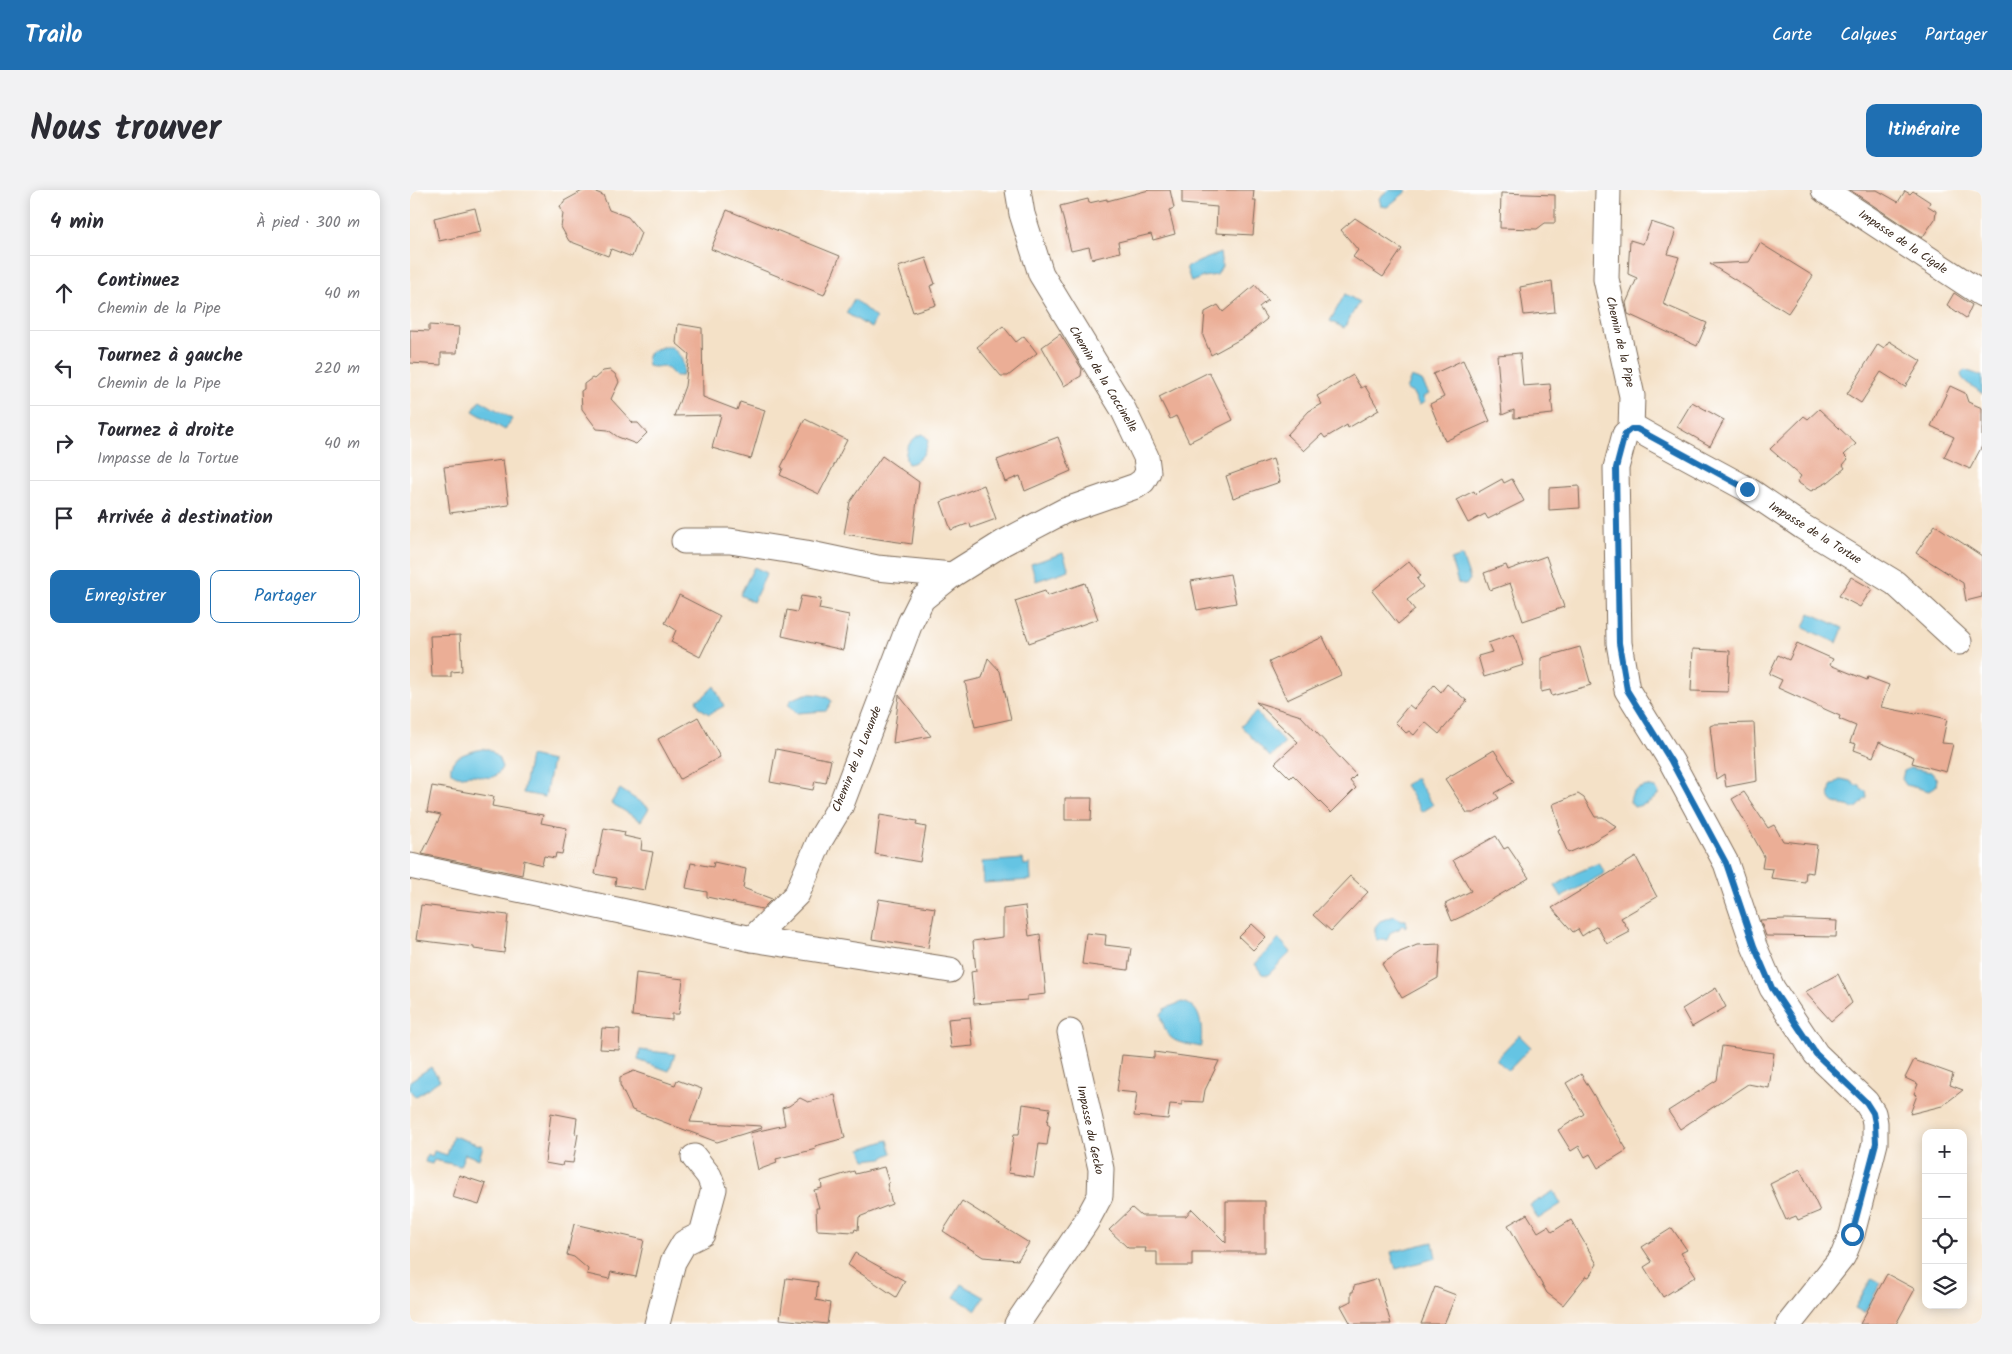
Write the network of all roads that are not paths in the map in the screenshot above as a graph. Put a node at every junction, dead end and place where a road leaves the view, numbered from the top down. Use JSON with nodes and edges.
{"nodes":[{"id":1,"x":1018,"y":190,"type":"edge"},
{"id":2,"x":1608,"y":190,"type":"edge"},
{"id":3,"x":1824,"y":190,"type":"edge"},
{"id":4,"x":1982,"y":294,"type":"edge"},
{"id":5,"x":1631,"y":429,"type":"junction"},
{"id":6,"x":684,"y":541,"type":"dead end"},
{"id":7,"x":952,"y":574,"type":"junction"},
{"id":8,"x":1959,"y":642,"type":"dead end"},
{"id":9,"x":410,"y":866,"type":"edge"},
{"id":10,"x":752,"y":940,"type":"junction"},
{"id":11,"x":950,"y":970,"type":"dead end"},
{"id":12,"x":1070,"y":1032,"type":"dead end"},
{"id":13,"x":694,"y":1157,"type":"dead end"},
{"id":14,"x":657,"y":1324,"type":"edge"},
{"id":15,"x":1017,"y":1324,"type":"edge"},
{"id":16,"x":1789,"y":1324,"type":"edge"}],
"edges":[{"from":1,"to":7,"type":"street","name":"Chemin de la Coccinelle"},
{"from":2,"to":5,"type":"street","name":"Chemin de la Pipe"},
{"from":3,"to":4,"type":"street","name":"Impasse de la Cigale"},
{"from":5,"to":8,"type":"street","name":"Impasse de la Tortue"},
{"from":5,"to":16,"type":"street","name":"Chemin de la Pipe"},
{"from":6,"to":7,"type":"street"},
{"from":7,"to":10,"type":"street","name":"Chemin de la Lavande"},
{"from":9,"to":10,"type":"street"},
{"from":10,"to":11,"type":"street"},
{"from":12,"to":15,"type":"street","name":"Impasse du Gecko"},
{"from":13,"to":14,"type":"street"}]}
